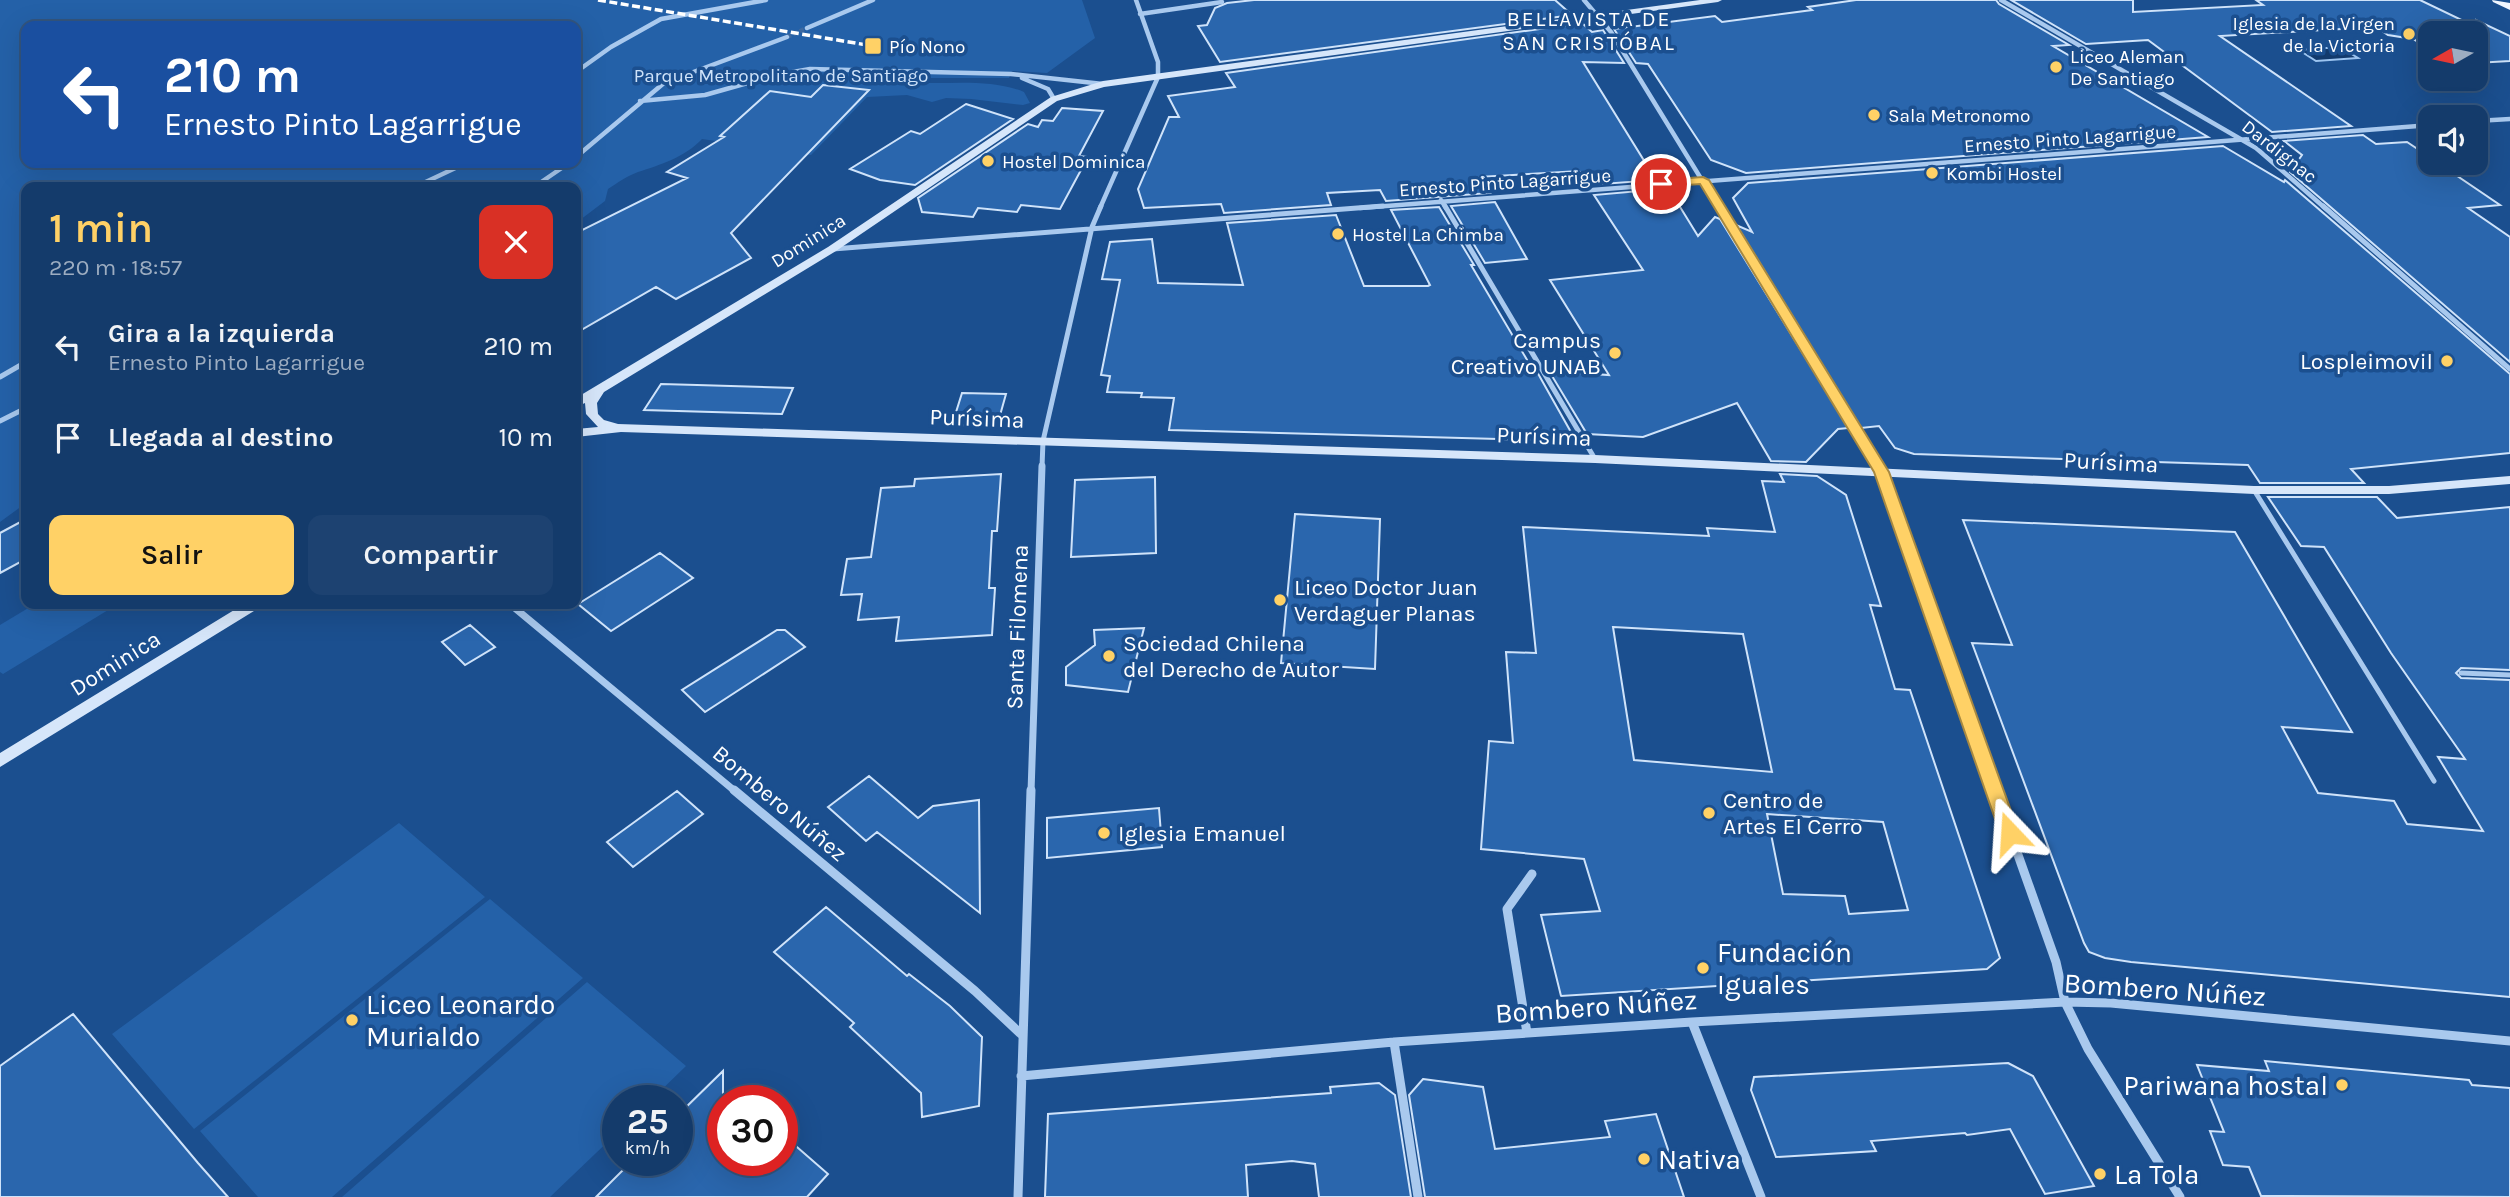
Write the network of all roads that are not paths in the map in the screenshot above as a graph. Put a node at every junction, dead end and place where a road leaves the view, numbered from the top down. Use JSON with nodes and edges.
{"nodes":[{"id":1,"x":766,"y":0,"type":"edge"},
{"id":2,"x":873,"y":0,"type":"edge"},
{"id":3,"x":1136,"y":0,"type":"edge"},
{"id":4,"x":1584,"y":0,"type":"edge"},
{"id":5,"x":1718,"y":0,"type":"edge"},
{"id":6,"x":2001,"y":0,"type":"edge"},
{"id":7,"x":2497,"y":0,"type":"edge"},
{"id":8,"x":1222,"y":2,"type":"dead end"},
{"id":9,"x":2510,"y":7,"type":"edge"},
{"id":10,"x":1140,"y":14,"type":"junction"},
{"id":11,"x":1600,"y":17,"type":"junction"},
{"id":12,"x":807,"y":28,"type":"tunnel mouth"},
{"id":13,"x":787,"y":37,"type":"tunnel mouth"},
{"id":14,"x":581,"y":68,"type":"edge"},
{"id":15,"x":1011,"y":74,"type":"junction"},
{"id":16,"x":1158,"y":77,"type":"junction"},
{"id":17,"x":1103,"y":84,"type":"junction"},
{"id":18,"x":1054,"y":99,"type":"junction"},
{"id":19,"x":640,"y":101,"type":"junction"},
{"id":20,"x":2510,"y":119,"type":"edge"},
{"id":21,"x":2488,"y":120,"type":"edge"},
{"id":22,"x":2418,"y":126,"type":"edge"},
{"id":23,"x":2243,"y":139,"type":"junction"},
{"id":24,"x":581,"y":153,"type":"edge"},
{"id":25,"x":455,"y":168,"type":"edge"},
{"id":26,"x":562,"y":168,"type":"edge"},
{"id":27,"x":1703,"y":180,"type":"junction"},
{"id":28,"x":426,"y":182,"type":"edge"},
{"id":29,"x":541,"y":182,"type":"edge"},
{"id":30,"x":1441,"y":201,"type":"junction"},
{"id":31,"x":1092,"y":227,"type":"junction"},
{"id":32,"x":832,"y":249,"type":"junction"},
{"id":33,"x":21,"y":365,"type":"edge"},
{"id":34,"x":2510,"y":369,"type":"edge"},
{"id":35,"x":0,"y":377,"type":"edge"},
{"id":36,"x":605,"y":385,"type":"junction"},
{"id":37,"x":581,"y":400,"type":"edge"},
{"id":38,"x":21,"y":410,"type":"edge"},
{"id":39,"x":0,"y":421,"type":"edge"},
{"id":40,"x":621,"y":428,"type":"junction"},
{"id":41,"x":581,"y":432,"type":"edge"},
{"id":42,"x":1043,"y":441,"type":"junction"},
{"id":43,"x":1595,"y":459,"type":"junction"},
{"id":44,"x":1882,"y":472,"type":"junction"},
{"id":45,"x":2510,"y":480,"type":"edge"},
{"id":46,"x":2254,"y":490,"type":"junction"},
{"id":47,"x":246,"y":609,"type":"edge"},
{"id":48,"x":516,"y":609,"type":"edge"},
{"id":49,"x":2461,"y":673,"type":"dead end"},
{"id":50,"x":2510,"y":675,"type":"edge"},
{"id":51,"x":0,"y":761,"type":"edge"},
{"id":52,"x":2434,"y":781,"type":"dead end"},
{"id":53,"x":1532,"y":874,"type":"dead end"},
{"id":54,"x":2065,"y":1003,"type":"junction"},
{"id":55,"x":1692,"y":1022,"type":"junction"},
{"id":56,"x":1527,"y":1033,"type":"junction"},
{"id":57,"x":1022,"y":1035,"type":"junction"},
{"id":58,"x":2510,"y":1041,"type":"edge"},
{"id":59,"x":1394,"y":1042,"type":"junction"},
{"id":60,"x":1021,"y":1076,"type":"junction"},
{"id":61,"x":1018,"y":1197,"type":"edge"},
{"id":62,"x":1418,"y":1197,"type":"edge"},
{"id":63,"x":1761,"y":1197,"type":"edge"},
{"id":64,"x":2180,"y":1197,"type":"edge"}],
"edges":[{"from":1,"to":14,"type":"street"},
{"from":2,"to":12,"type":"street"},
{"from":3,"to":10,"type":"street"},
{"from":4,"to":11,"type":"street"},
{"from":5,"to":11,"type":"main road"},
{"from":6,"to":23,"type":"street","name":"Dardignac"},
{"from":7,"to":9,"type":"main road"},
{"from":8,"to":10,"type":"street"},
{"from":10,"to":16,"type":"street"},
{"from":11,"to":16,"type":"main road"},
{"from":11,"to":27,"type":"street"},
{"from":13,"to":19,"type":"street"},
{"from":15,"to":17,"type":"street"},
{"from":15,"to":18,"type":"street"},
{"from":15,"to":19,"type":"street"},
{"from":16,"to":17,"type":"main road"},
{"from":16,"to":31,"type":"street","name":"Santa Filomena"},
{"from":17,"to":18,"type":"main road"},
{"from":18,"to":32,"type":"main road","name":"Dominica"},
{"from":19,"to":24,"type":"street"},
{"from":20,"to":21,"type":"street"},
{"from":22,"to":23,"type":"street","name":"Ernesto Pinto Lagarrigue"},
{"from":23,"to":27,"type":"street","name":"Ernesto Pinto Lagarrigue"},
{"from":23,"to":34,"type":"street","name":"Dardignac"},
{"from":25,"to":28,"type":"street"},
{"from":26,"to":29,"type":"street"},
{"from":27,"to":30,"type":"street","name":"Ernesto Pinto Lagarrigue"},
{"from":27,"to":44,"type":"street"},
{"from":30,"to":31,"type":"street","name":"Ernesto Pinto Lagarrigue"},
{"from":30,"to":43,"type":"street"},
{"from":31,"to":32,"type":"street","name":"Ernesto Pinto Lagarrigue"},
{"from":31,"to":42,"type":"street","name":"Santa Filomena"},
{"from":32,"to":36,"type":"main road","name":"Dominica"},
{"from":33,"to":35,"type":"street"},
{"from":36,"to":37,"type":"main road","name":"Dominica"},
{"from":36,"to":40,"type":"main road"},
{"from":38,"to":39,"type":"street"},
{"from":40,"to":41,"type":"main road","name":"Purísima"},
{"from":40,"to":42,"type":"main road","name":"Purísima"},
{"from":42,"to":43,"type":"main road","name":"Purísima"},
{"from":42,"to":57,"type":"street","name":"Santa Filomena"},
{"from":43,"to":44,"type":"main road","name":"Purísima"},
{"from":44,"to":46,"type":"main road","name":"Purísima"},
{"from":44,"to":54,"type":"street"},
{"from":45,"to":46,"type":"main road","name":"Purísima"},
{"from":46,"to":52,"type":"lane"},
{"from":47,"to":51,"type":"main road","name":"Dominica"},
{"from":48,"to":57,"type":"street","name":"Bombero Núñez"},
{"from":49,"to":50,"type":"lane"},
{"from":53,"to":56,"type":"street"},
{"from":54,"to":55,"type":"street","name":"Bombero Núñez"},
{"from":54,"to":58,"type":"street","name":"Bombero Núñez"},
{"from":54,"to":64,"type":"street"},
{"from":55,"to":56,"type":"street","name":"Bombero Núñez"},
{"from":55,"to":63,"type":"street"},
{"from":56,"to":59,"type":"street","name":"Bombero Núñez"},
{"from":57,"to":60,"type":"street","name":"Santa Filomena"},
{"from":59,"to":60,"type":"street","name":"Bombero Núñez"},
{"from":59,"to":62,"type":"street"},
{"from":60,"to":61,"type":"street","name":"Santa Filomena"}]}
